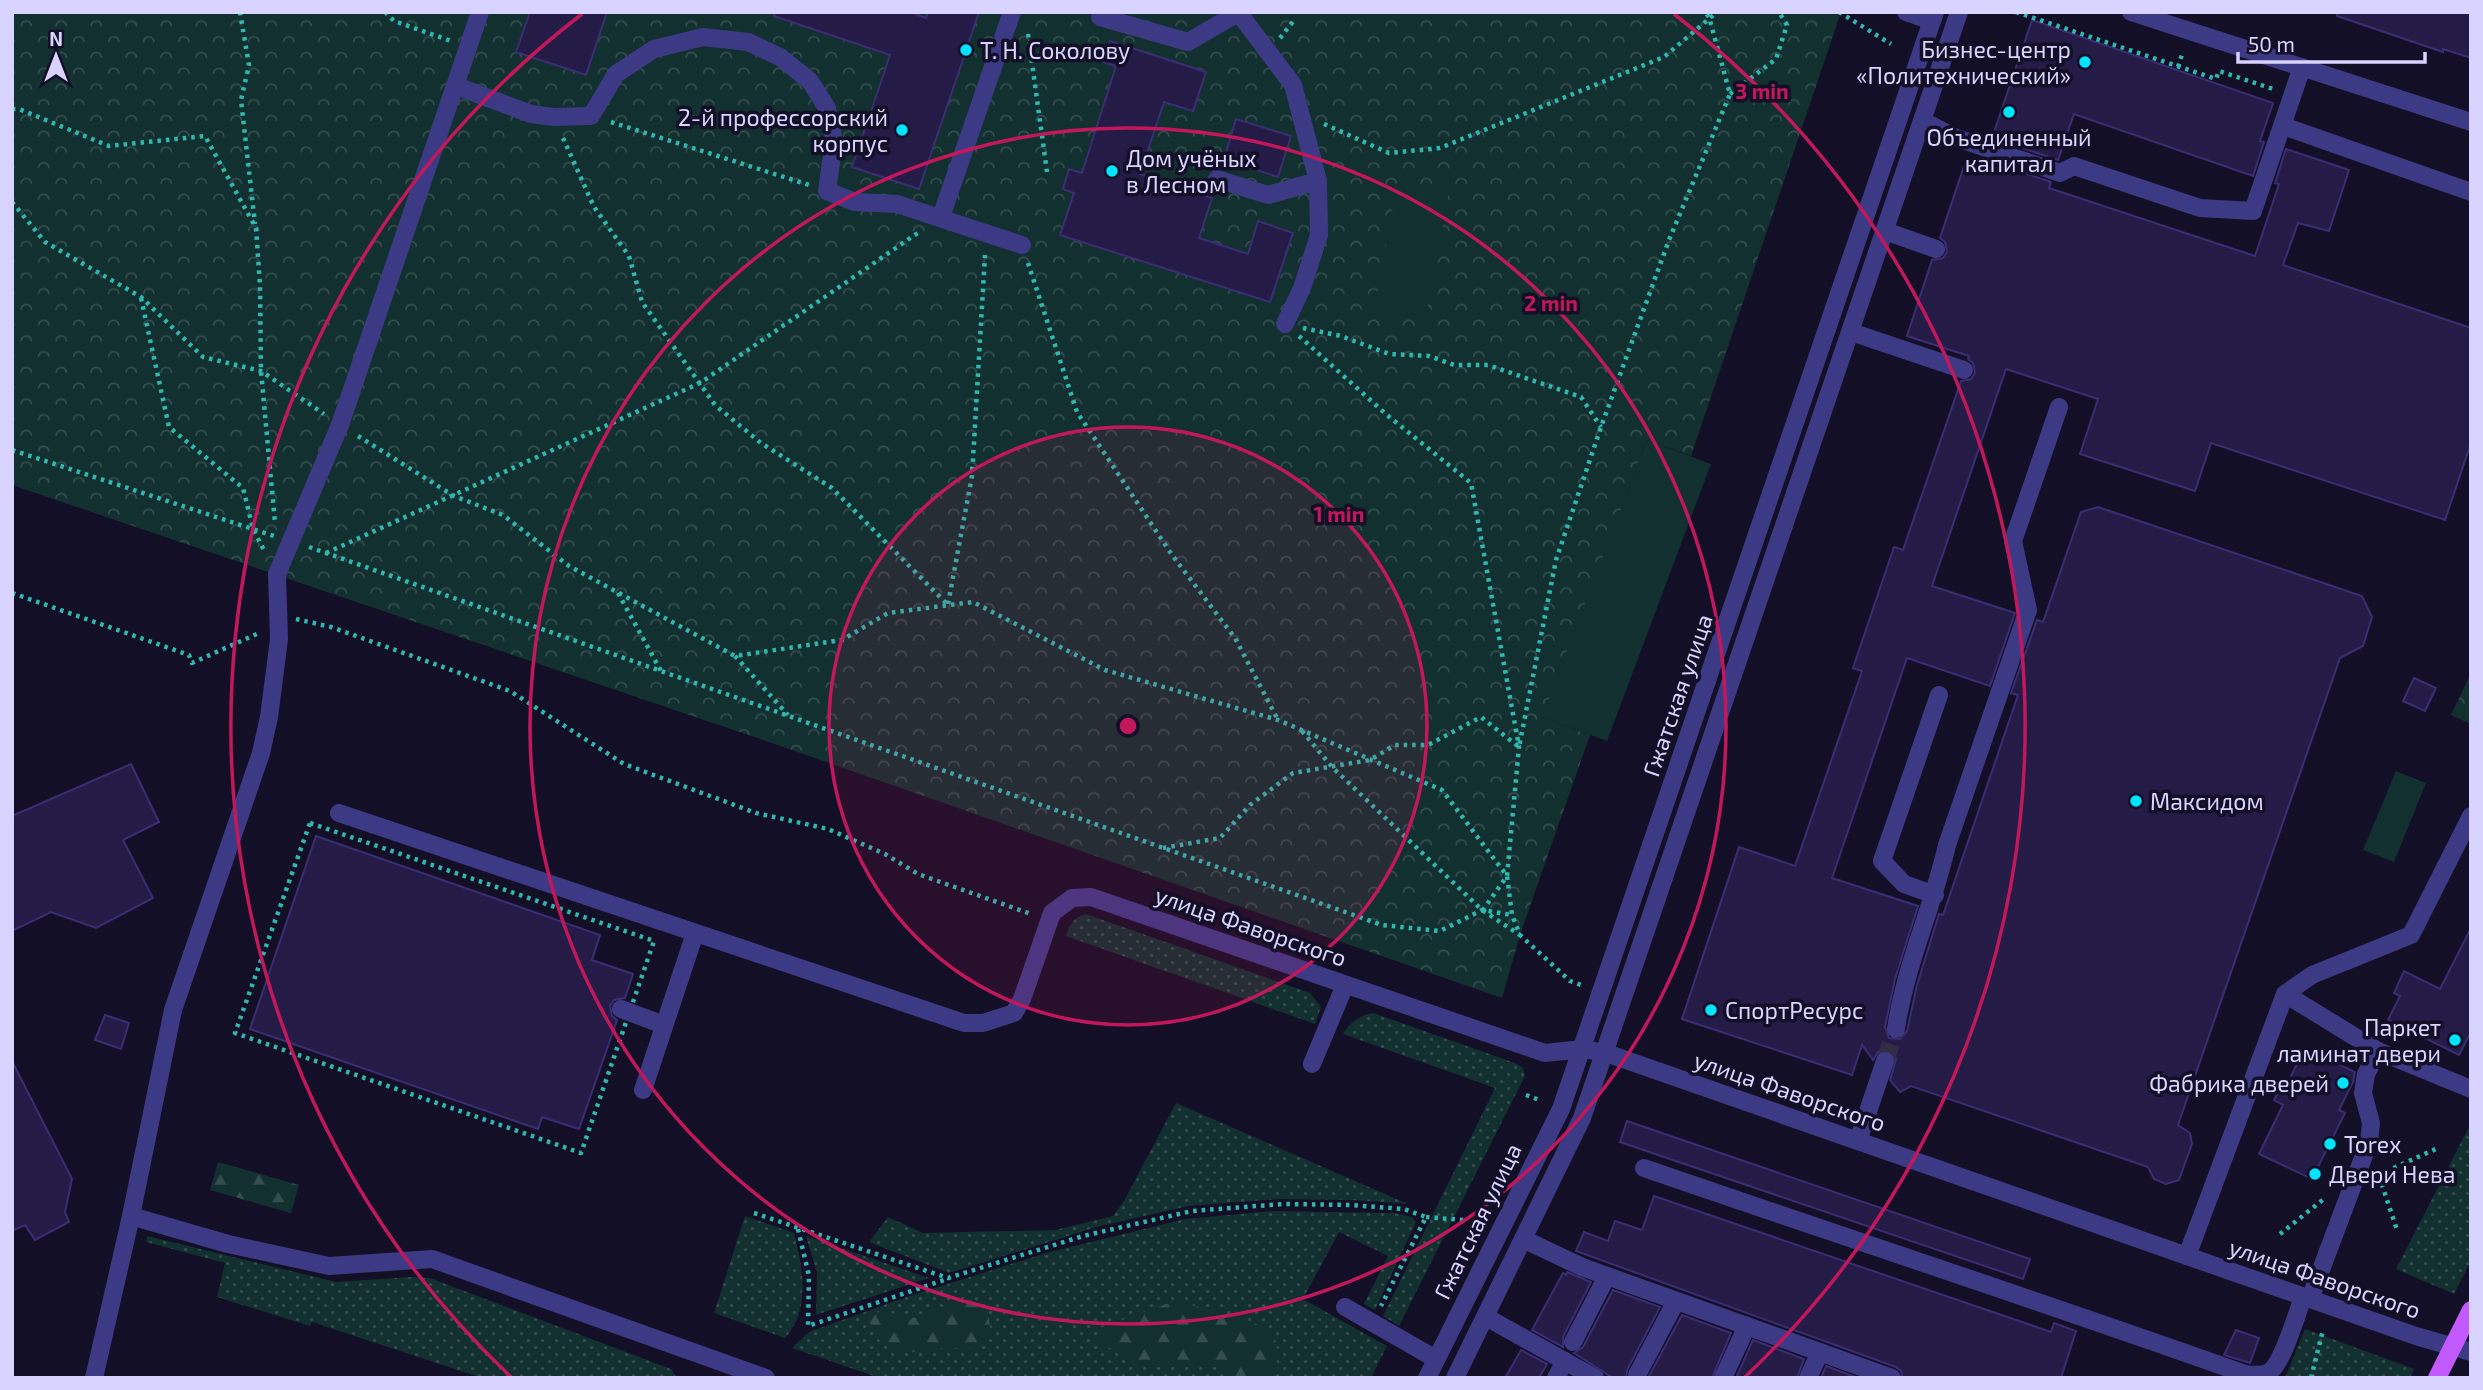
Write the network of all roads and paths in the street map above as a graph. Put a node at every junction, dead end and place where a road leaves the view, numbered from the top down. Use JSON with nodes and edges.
{"nodes":[{"id":1,"x":240,"y":12,"type":"edge"},
{"id":2,"x":385,"y":12,"type":"edge"},
{"id":3,"x":480,"y":12,"type":"edge"},
{"id":4,"x":1012,"y":12,"type":"edge"},
{"id":5,"x":1102,"y":12,"type":"edge"},
{"id":6,"x":1717,"y":12,"type":"edge"},
{"id":7,"x":1779,"y":12,"type":"edge"},
{"id":8,"x":1839,"y":12,"type":"edge"},
{"id":9,"x":1906,"y":12,"type":"edge"},
{"id":10,"x":1959,"y":12,"type":"edge"},
{"id":11,"x":2016,"y":12,"type":"edge"},
{"id":12,"x":2131,"y":12,"type":"edge"},
{"id":13,"x":1238,"y":13,"type":"edge"},
{"id":14,"x":1707,"y":15,"type":"edge"},
{"id":15,"x":1934,"y":17,"type":"edge"},
{"id":16,"x":1026,"y":26,"type":"dead end"},
{"id":17,"x":1891,"y":44,"type":"dead end"},
{"id":18,"x":468,"y":47,"type":"junction"},
{"id":19,"x":2302,"y":67,"type":"junction"},
{"id":20,"x":456,"y":86,"type":"junction"},
{"id":21,"x":2280,"y":92,"type":"dead end"},
{"id":22,"x":1730,"y":94,"type":"junction"},
{"id":23,"x":12,"y":108,"type":"edge"},
{"id":24,"x":1300,"y":114,"type":"junction"},
{"id":25,"x":591,"y":116,"type":"junction"},
{"id":26,"x":554,"y":117,"type":"junction"},
{"id":27,"x":1923,"y":121,"type":"junction"},
{"id":28,"x":2471,"y":122,"type":"edge"},
{"id":29,"x":2283,"y":126,"type":"junction"},
{"id":30,"x":1047,"y":172,"type":"dead end"},
{"id":31,"x":1217,"y":179,"type":"dead end"},
{"id":32,"x":1318,"y":181,"type":"junction"},
{"id":33,"x":827,"y":191,"type":"junction"},
{"id":34,"x":2471,"y":192,"type":"edge"},
{"id":35,"x":12,"y":202,"type":"edge"},
{"id":36,"x":941,"y":217,"type":"junction"},
{"id":37,"x":256,"y":228,"type":"junction"},
{"id":38,"x":1885,"y":231,"type":"junction"},
{"id":39,"x":986,"y":233,"type":"junction"},
{"id":40,"x":1022,"y":246,"type":"joint"},
{"id":41,"x":1936,"y":249,"type":"dead end"},
{"id":42,"x":141,"y":297,"type":"junction"},
{"id":43,"x":1285,"y":324,"type":"junction"},
{"id":44,"x":1851,"y":332,"type":"junction"},
{"id":45,"x":1964,"y":370,"type":"dead end"},
{"id":46,"x":261,"y":371,"type":"junction"},
{"id":47,"x":700,"y":383,"type":"junction"},
{"id":48,"x":2059,"y":407,"type":"dead end"},
{"id":49,"x":340,"y":425,"type":"junction"},
{"id":50,"x":1601,"y":426,"type":"junction"},
{"id":51,"x":12,"y":450,"type":"edge"},
{"id":52,"x":454,"y":496,"type":"junction"},
{"id":53,"x":253,"y":529,"type":"junction"},
{"id":54,"x":284,"y":539,"type":"junction"},
{"id":55,"x":325,"y":553,"type":"junction"},
{"id":56,"x":277,"y":574,"type":"junction"},
{"id":57,"x":618,"y":592,"type":"junction"},
{"id":58,"x":12,"y":593,"type":"edge"},
{"id":59,"x":948,"y":605,"type":"junction"},
{"id":60,"x":279,"y":624,"type":"junction"},
{"id":61,"x":735,"y":656,"type":"junction"},
{"id":62,"x":661,"y":672,"type":"junction"},
{"id":63,"x":1940,"y":695,"type":"dead end"},
{"id":64,"x":789,"y":717,"type":"junction"},
{"id":65,"x":1278,"y":720,"type":"junction"},
{"id":66,"x":1301,"y":730,"type":"junction"},
{"id":67,"x":1520,"y":747,"type":"junction"},
{"id":68,"x":1370,"y":760,"type":"junction"},
{"id":69,"x":1332,"y":766,"type":"junction"},
{"id":70,"x":339,"y":813,"type":"dead end"},
{"id":71,"x":2471,"y":816,"type":"edge"},
{"id":72,"x":1162,"y":848,"type":"junction"},
{"id":73,"x":1507,"y":876,"type":"junction"},
{"id":74,"x":1935,"y":895,"type":"junction"},
{"id":75,"x":1482,"y":910,"type":"junction"},
{"id":76,"x":1512,"y":915,"type":"junction"},
{"id":77,"x":1050,"y":920,"type":"junction"},
{"id":78,"x":695,"y":933,"type":"junction"},
{"id":79,"x":1520,"y":935,"type":"junction"},
{"id":80,"x":1570,"y":981,"type":"dead end"},
{"id":81,"x":1345,"y":985,"type":"junction"},
{"id":82,"x":2286,"y":994,"type":"junction"},
{"id":83,"x":625,"y":1011,"type":"junction"},
{"id":84,"x":664,"y":1025,"type":"junction"},
{"id":85,"x":1895,"y":1029,"type":"tunnel mouth"},
{"id":86,"x":1583,"y":1049,"type":"junction"},
{"id":87,"x":2378,"y":1051,"type":"junction"},
{"id":88,"x":1606,"y":1053,"type":"junction"},
{"id":89,"x":1885,"y":1061,"type":"tunnel mouth"},
{"id":90,"x":1312,"y":1064,"type":"dead end"},
{"id":91,"x":2471,"y":1089,"type":"edge"},
{"id":92,"x":643,"y":1090,"type":"dead end"},
{"id":93,"x":1526,"y":1094,"type":"dead end"},
{"id":94,"x":1549,"y":1104,"type":"dead end"},
{"id":95,"x":1858,"y":1141,"type":"junction"},
{"id":96,"x":2369,"y":1142,"type":"junction"},
{"id":97,"x":2438,"y":1148,"type":"dead end"},
{"id":98,"x":1644,"y":1168,"type":"dead end"},
{"id":99,"x":2378,"y":1175,"type":"junction"},
{"id":100,"x":2352,"y":1186,"type":"junction"},
{"id":101,"x":754,"y":1213,"type":"dead end"},
{"id":102,"x":131,"y":1216,"type":"junction"},
{"id":103,"x":1426,"y":1217,"type":"junction"},
{"id":104,"x":1463,"y":1220,"type":"dead end"},
{"id":105,"x":798,"y":1228,"type":"junction"},
{"id":106,"x":2397,"y":1230,"type":"dead end"},
{"id":107,"x":2280,"y":1234,"type":"dead end"},
{"id":108,"x":1523,"y":1239,"type":"junction"},
{"id":109,"x":2187,"y":1256,"type":"junction"},
{"id":110,"x":1607,"y":1276,"type":"junction"},
{"id":111,"x":948,"y":1279,"type":"junction"},
{"id":112,"x":2306,"y":1298,"type":"junction"},
{"id":113,"x":1676,"y":1301,"type":"junction"},
{"id":114,"x":1345,"y":1307,"type":"dead end"},
{"id":115,"x":2471,"y":1310,"type":"edge"},
{"id":116,"x":1486,"y":1317,"type":"junction"},
{"id":117,"x":1373,"y":1323,"type":"junction"},
{"id":118,"x":1747,"y":1326,"type":"junction"},
{"id":119,"x":2323,"y":1330,"type":"dead end"},
{"id":120,"x":1573,"y":1342,"type":"dead end"},
{"id":121,"x":2453,"y":1346,"type":"junction"},
{"id":122,"x":1820,"y":1352,"type":"junction"},
{"id":123,"x":2471,"y":1352,"type":"edge"},
{"id":124,"x":1436,"y":1359,"type":"junction"},
{"id":125,"x":1565,"y":1361,"type":"junction"},
{"id":126,"x":1637,"y":1375,"type":"dead end"},
{"id":127,"x":94,"y":1378,"type":"edge"},
{"id":128,"x":766,"y":1378,"type":"edge"},
{"id":129,"x":1427,"y":1378,"type":"edge"},
{"id":130,"x":1455,"y":1378,"type":"edge"},
{"id":131,"x":1556,"y":1378,"type":"edge"},
{"id":132,"x":1595,"y":1378,"type":"edge"},
{"id":133,"x":1723,"y":1378,"type":"edge"},
{"id":134,"x":1808,"y":1378,"type":"edge"},
{"id":135,"x":1890,"y":1378,"type":"edge"},
{"id":136,"x":2311,"y":1378,"type":"edge"},
{"id":137,"x":2437,"y":1378,"type":"edge"}],
"edges":[{"from":1,"to":37,"type":"path"},
{"from":2,"to":18,"type":"path"},
{"from":3,"to":18,"type":"street"},
{"from":4,"to":36,"type":"street"},
{"from":5,"to":13,"type":"street"},
{"from":6,"to":14,"type":"path"},
{"from":7,"to":22,"type":"path"},
{"from":8,"to":17,"type":"path"},
{"from":9,"to":15,"type":"street"},
{"from":10,"to":27,"type":"street","name":"Гжатская улица"},
{"from":11,"to":21,"type":"path"},
{"from":12,"to":19,"type":"street"},
{"from":13,"to":24,"type":"street"},
{"from":14,"to":22,"type":"path"},
{"from":14,"to":24,"type":"path"},
{"from":15,"to":86,"type":"street","name":"Гжатская улица"},
{"from":16,"to":30,"type":"path"},
{"from":18,"to":20,"type":"street"},
{"from":19,"to":28,"type":"street"},
{"from":19,"to":29,"type":"street"},
{"from":20,"to":26,"type":"street"},
{"from":20,"to":49,"type":"street"},
{"from":22,"to":50,"type":"path"},
{"from":23,"to":37,"type":"path"},
{"from":24,"to":32,"type":"street"},
{"from":25,"to":26,"type":"street"},
{"from":25,"to":33,"type":"path"},
{"from":25,"to":33,"type":"street"},
{"from":26,"to":47,"type":"path"},
{"from":27,"to":29,"type":"street"},
{"from":27,"to":38,"type":"street","name":"Гжатская улица"},
{"from":29,"to":34,"type":"street"},
{"from":31,"to":32,"type":"street"},
{"from":32,"to":43,"type":"street"},
{"from":33,"to":36,"type":"street"},
{"from":35,"to":42,"type":"path"},
{"from":36,"to":39,"type":"street"},
{"from":36,"to":47,"type":"path"},
{"from":37,"to":46,"type":"path"},
{"from":38,"to":41,"type":"street"},
{"from":38,"to":44,"type":"street","name":"Гжатская улица"},
{"from":39,"to":40,"type":"street"},
{"from":39,"to":59,"type":"path"},
{"from":40,"to":65,"type":"path"},
{"from":42,"to":46,"type":"path"},
{"from":42,"to":53,"type":"path"},
{"from":43,"to":50,"type":"path"},
{"from":43,"to":67,"type":"path"},
{"from":44,"to":45,"type":"street"},
{"from":44,"to":88,"type":"street","name":"Гжатская улица"},
{"from":46,"to":49,"type":"path"},
{"from":46,"to":54,"type":"path"},
{"from":47,"to":52,"type":"path"},
{"from":47,"to":59,"type":"path"},
{"from":48,"to":74,"type":"street"},
{"from":49,"to":52,"type":"path"},
{"from":49,"to":54,"type":"street"},
{"from":50,"to":67,"type":"path"},
{"from":51,"to":53,"type":"path"},
{"from":52,"to":55,"type":"path"},
{"from":52,"to":57,"type":"path"},
{"from":53,"to":54,"type":"path"},
{"from":53,"to":56,"type":"path"},
{"from":54,"to":55,"type":"path"},
{"from":54,"to":56,"type":"street"},
{"from":55,"to":62,"type":"path"},
{"from":56,"to":60,"type":"street"},
{"from":57,"to":61,"type":"path"},
{"from":57,"to":62,"type":"path"},
{"from":58,"to":60,"type":"path"},
{"from":59,"to":61,"type":"path"},
{"from":59,"to":65,"type":"path"},
{"from":60,"to":77,"type":"path"},
{"from":60,"to":102,"type":"street"},
{"from":61,"to":64,"type":"path"},
{"from":62,"to":64,"type":"path"},
{"from":63,"to":74,"type":"street"},
{"from":64,"to":72,"type":"path"},
{"from":65,"to":66,"type":"path"},
{"from":66,"to":68,"type":"path"},
{"from":66,"to":69,"type":"path"},
{"from":67,"to":68,"type":"path"},
{"from":67,"to":73,"type":"path"},
{"from":68,"to":69,"type":"path"},
{"from":68,"to":73,"type":"path"},
{"from":69,"to":72,"type":"path"},
{"from":69,"to":75,"type":"path"},
{"from":70,"to":78,"type":"street"},
{"from":71,"to":82,"type":"street"},
{"from":72,"to":75,"type":"path"},
{"from":73,"to":75,"type":"path"},
{"from":73,"to":76,"type":"path"},
{"from":74,"to":85,"type":"street"},
{"from":75,"to":76,"type":"path"},
{"from":75,"to":79,"type":"path"},
{"from":76,"to":79,"type":"path"},
{"from":77,"to":78,"type":"street"},
{"from":77,"to":81,"type":"street","name":"улица Фаворского"},
{"from":78,"to":84,"type":"street"},
{"from":79,"to":80,"type":"path"},
{"from":81,"to":86,"type":"street","name":"улица Фаворского"},
{"from":81,"to":90,"type":"street"},
{"from":82,"to":87,"type":"street"},
{"from":82,"to":109,"type":"street"},
{"from":83,"to":83,"type":"path"},
{"from":83,"to":84,"type":"street"},
{"from":84,"to":92,"type":"street"},
{"from":86,"to":88,"type":"street","name":"улица Фаворского"},
{"from":86,"to":124,"type":"street","name":"Гжатская улица"},
{"from":87,"to":91,"type":"street"},
{"from":87,"to":96,"type":"street"},
{"from":88,"to":95,"type":"street","name":"улица Фаворского"},
{"from":88,"to":108,"type":"street","name":"Гжатская улица"},
{"from":89,"to":95,"type":"street"},
{"from":93,"to":94,"type":"path"},
{"from":95,"to":109,"type":"street","name":"улица Фаворского"},
{"from":96,"to":99,"type":"path"},
{"from":96,"to":100,"type":"street"},
{"from":97,"to":99,"type":"path"},
{"from":98,"to":112,"type":"street"},
{"from":99,"to":100,"type":"path"},
{"from":99,"to":106,"type":"path"},
{"from":100,"to":107,"type":"path"},
{"from":100,"to":112,"type":"street"},
{"from":101,"to":105,"type":"path"},
{"from":102,"to":127,"type":"street"},
{"from":102,"to":128,"type":"street"},
{"from":103,"to":104,"type":"path"},
{"from":103,"to":111,"type":"path"},
{"from":103,"to":117,"type":"path"},
{"from":105,"to":111,"type":"path"},
{"from":105,"to":111,"type":"path"},
{"from":108,"to":110,"type":"street"},
{"from":108,"to":116,"type":"street","name":"Гжатская улица"},
{"from":109,"to":112,"type":"street","name":"улица Фаворского"},
{"from":110,"to":113,"type":"street"},
{"from":110,"to":120,"type":"street"},
{"from":112,"to":121,"type":"street","name":"улица Фаворского"},
{"from":113,"to":118,"type":"street"},
{"from":113,"to":126,"type":"street"},
{"from":114,"to":117,"type":"street"},
{"from":115,"to":121,"type":"main road"},
{"from":116,"to":125,"type":"street"},
{"from":116,"to":130,"type":"street","name":"Гжатская улица"},
{"from":117,"to":124,"type":"street"},
{"from":118,"to":122,"type":"street"},
{"from":118,"to":133,"type":"street"},
{"from":119,"to":136,"type":"path"},
{"from":121,"to":123,"type":"street","name":"улица Фаворского"},
{"from":121,"to":137,"type":"main road"},
{"from":122,"to":134,"type":"street"},
{"from":122,"to":135,"type":"street"},
{"from":124,"to":129,"type":"street","name":"Гжатская улица"},
{"from":125,"to":131,"type":"street"},
{"from":125,"to":132,"type":"street"}]}
